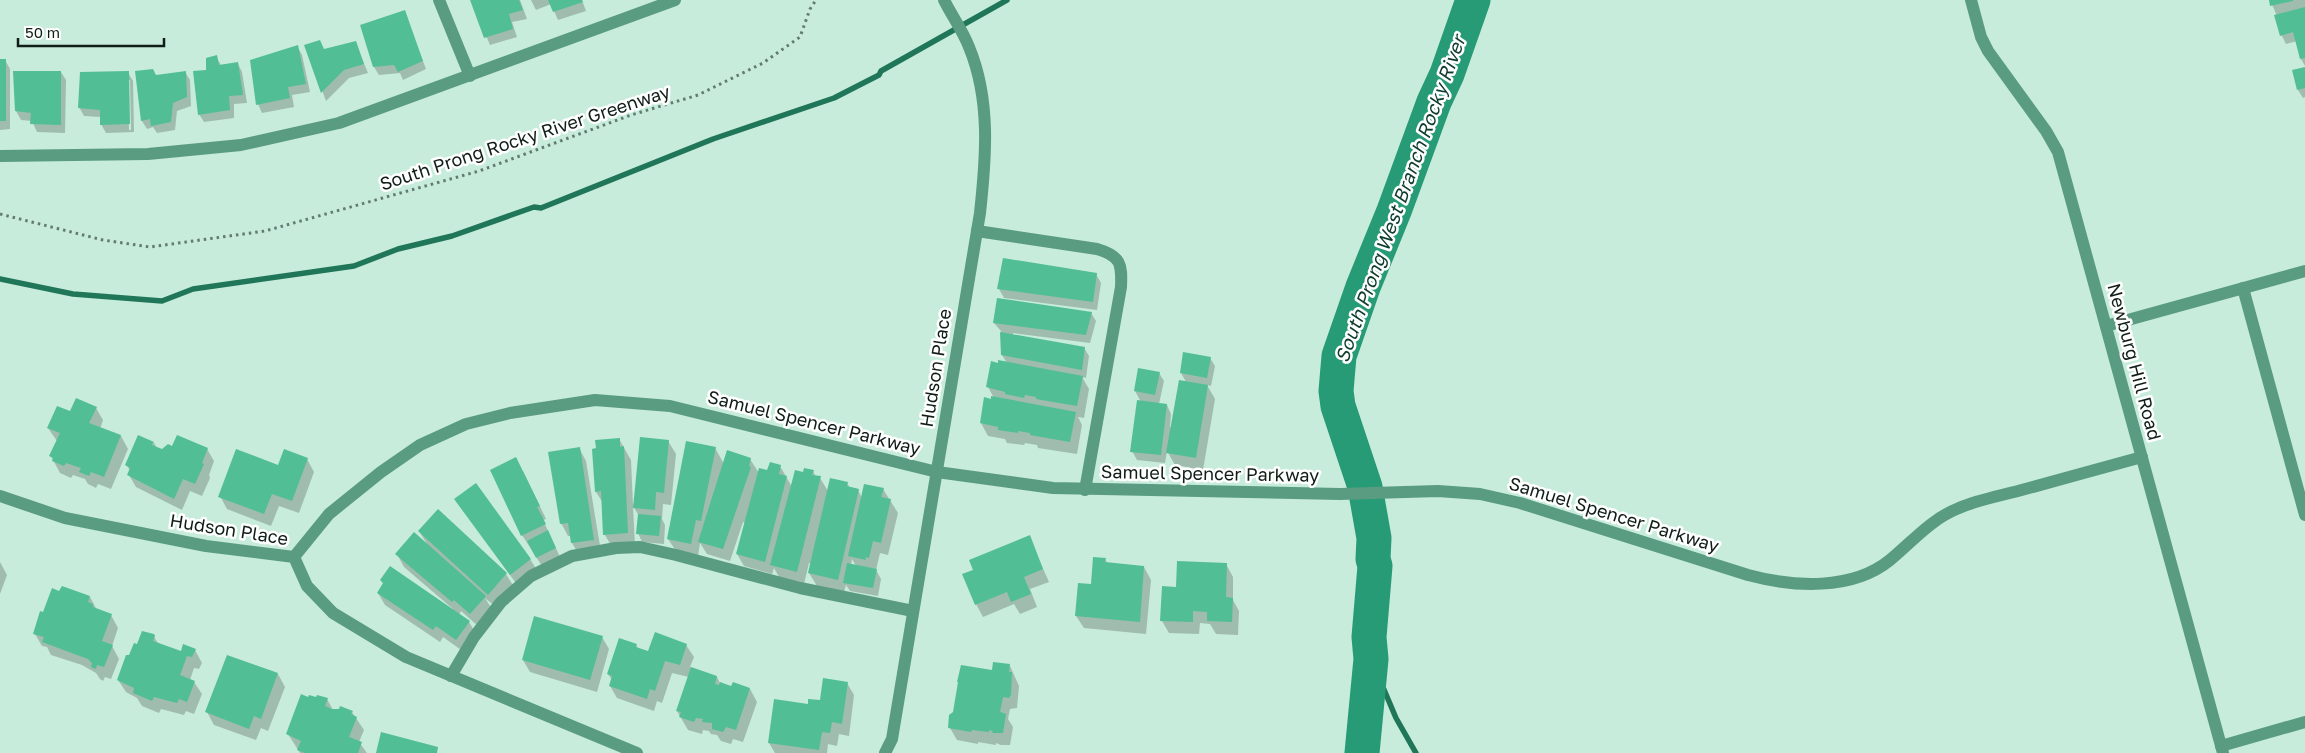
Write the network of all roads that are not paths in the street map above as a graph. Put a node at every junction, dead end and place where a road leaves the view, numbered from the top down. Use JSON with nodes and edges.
{"nodes":[{"id":1,"x":438,"y":0,"type":"edge"},
{"id":2,"x":674,"y":0,"type":"edge"},
{"id":3,"x":1971,"y":0,"type":"edge"},
{"id":4,"x":946,"y":4,"type":"edge"},
{"id":5,"x":470,"y":76,"type":"junction"},
{"id":6,"x":0,"y":156,"type":"edge"},
{"id":7,"x":977,"y":231,"type":"junction"},
{"id":8,"x":2305,"y":272,"type":"edge"},
{"id":9,"x":2244,"y":288,"type":"junction"},
{"id":10,"x":2106,"y":326,"type":"junction"},
{"id":11,"x":2142,"y":456,"type":"junction"},
{"id":12,"x":937,"y":472,"type":"junction"},
{"id":13,"x":1085,"y":490,"type":"junction"},
{"id":14,"x":0,"y":496,"type":"edge"},
{"id":15,"x":2305,"y":515,"type":"edge"},
{"id":16,"x":294,"y":557,"type":"junction"},
{"id":17,"x":913,"y":611,"type":"junction"},
{"id":18,"x":451,"y":676,"type":"junction"},
{"id":19,"x":2305,"y":722,"type":"edge"},
{"id":20,"x":2222,"y":749,"type":"edge"},
{"id":21,"x":637,"y":753,"type":"edge"},
{"id":22,"x":885,"y":753,"type":"edge"}],
"edges":[{"from":1,"to":5,"type":"street"},
{"from":2,"to":5,"type":"street"},
{"from":3,"to":10,"type":"street","name":"Newburg Hill Road"},
{"from":4,"to":7,"type":"street","name":"Hudson Place"},
{"from":5,"to":6,"type":"street"},
{"from":7,"to":12,"type":"street","name":"Hudson Place"},
{"from":7,"to":13,"type":"street"},
{"from":8,"to":9,"type":"street"},
{"from":9,"to":10,"type":"street"},
{"from":9,"to":15,"type":"street"},
{"from":10,"to":11,"type":"street","name":"Newburg Hill Road"},
{"from":11,"to":13,"type":"street","name":"Samuel Spencer Parkway"},
{"from":11,"to":20,"type":"street","name":"Newburg Hill Road"},
{"from":12,"to":13,"type":"street","name":"Samuel Spencer Parkway"},
{"from":12,"to":16,"type":"street","name":"Samuel Spencer Parkway"},
{"from":12,"to":17,"type":"street","name":"Hudson Place"},
{"from":14,"to":16,"type":"street","name":"Hudson Place"},
{"from":16,"to":18,"type":"street","name":"Hudson Place"},
{"from":17,"to":18,"type":"street"},
{"from":17,"to":22,"type":"street","name":"Hudson Place"},
{"from":18,"to":21,"type":"street","name":"Hudson Place"},
{"from":19,"to":20,"type":"street"}]}
